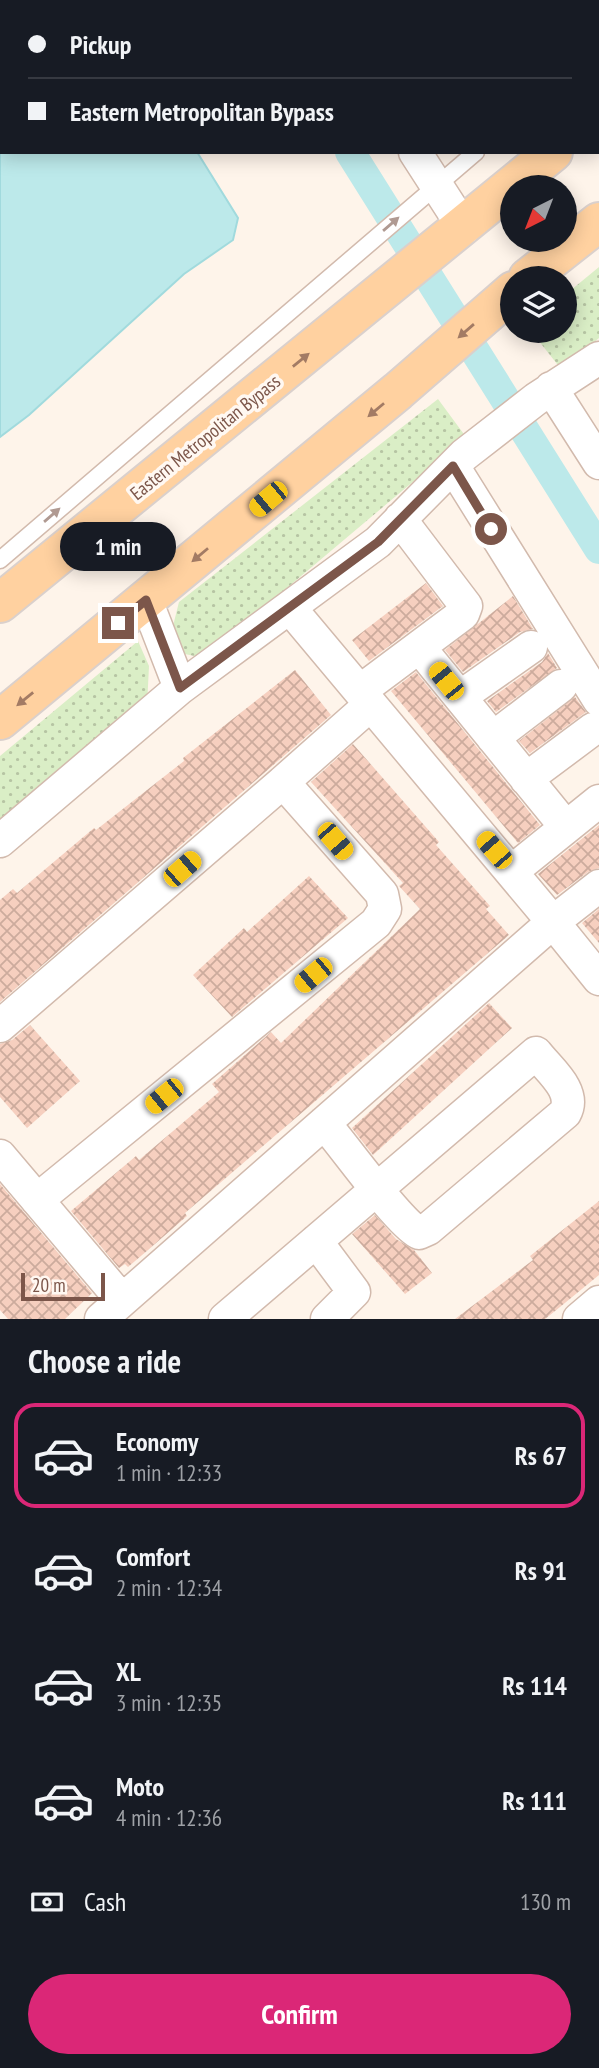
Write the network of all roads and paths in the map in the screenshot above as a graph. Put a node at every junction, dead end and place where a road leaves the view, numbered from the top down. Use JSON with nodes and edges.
{"nodes":[{"id":1,"x":416,"y":154,"type":"edge"},
{"id":2,"x":474,"y":154,"type":"edge"},
{"id":3,"x":551,"y":154,"type":"edge"},
{"id":4,"x":435,"y":185,"type":"junction"},
{"id":5,"x":599,"y":222,"type":"edge"},
{"id":6,"x":460,"y":231,"type":"junction"},
{"id":7,"x":544,"y":266,"type":"edge"},
{"id":8,"x":500,"y":302,"type":"edge"},
{"id":9,"x":599,"y":358,"type":"edge"},
{"id":10,"x":544,"y":394,"type":"junction"},
{"id":11,"x":459,"y":461,"type":"junction"},
{"id":12,"x":599,"y":463,"type":"edge"},
{"id":13,"x":400,"y":519,"type":"junction"},
{"id":14,"x":0,"y":560,"type":"edge"},
{"id":15,"x":146,"y":600,"type":"junction"},
{"id":16,"x":0,"y":603,"type":"edge"},
{"id":17,"x":290,"y":608,"type":"junction"},
{"id":18,"x":419,"y":647,"type":"junction"},
{"id":19,"x":531,"y":647,"type":"dead end"},
{"id":20,"x":561,"y":686,"type":"dead end"},
{"id":21,"x":180,"y":688,"type":"junction"},
{"id":22,"x":460,"y":697,"type":"junction"},
{"id":23,"x":365,"y":698,"type":"junction"},
{"id":24,"x":596,"y":714,"type":"edge"},
{"id":25,"x":0,"y":720,"type":"edge"},
{"id":26,"x":493,"y":738,"type":"junction"},
{"id":27,"x":526,"y":779,"type":"junction"},
{"id":28,"x":283,"y":782,"type":"junction"},
{"id":29,"x":599,"y":801,"type":"edge"},
{"id":30,"x":565,"y":826,"type":"junction"},
{"id":31,"x":0,"y":841,"type":"edge"},
{"id":32,"x":512,"y":871,"type":"junction"},
{"id":33,"x":599,"y":886,"type":"edge"},
{"id":34,"x":553,"y":922,"type":"junction"},
{"id":35,"x":599,"y":979,"type":"edge"},
{"id":36,"x":0,"y":1026,"type":"edge"},
{"id":37,"x":324,"y":1123,"type":"junction"},
{"id":38,"x":0,"y":1156,"type":"edge"},
{"id":39,"x":379,"y":1188,"type":"junction"},
{"id":40,"x":37,"y":1200,"type":"junction"},
{"id":41,"x":316,"y":1241,"type":"junction"},
{"id":42,"x":599,"y":1302,"type":"edge"},
{"id":43,"x":111,"y":1309,"type":"edge"},
{"id":44,"x":225,"y":1319,"type":"edge"},
{"id":45,"x":327,"y":1319,"type":"edge"},
{"id":46,"x":579,"y":1319,"type":"edge"}],
"edges":[{"from":1,"to":4,"type":"street"},
{"from":2,"to":4,"type":"lane"},
{"from":3,"to":6,"type":"main road"},
{"from":4,"to":6,"type":"street"},
{"from":14,"to":4,"type":"lane","one_way":true},
{"from":5,"to":7,"type":"main road"},
{"from":16,"to":6,"type":"main road","name":"Eastern Metropolitan Bypass","one_way":true},
{"from":8,"to":15,"type":"main road","one_way":true},
{"from":9,"to":10,"type":"street"},
{"from":10,"to":11,"type":"street"},
{"from":10,"to":12,"type":"street"},
{"from":11,"to":13,"type":"street"},
{"from":11,"to":24,"type":"street"},
{"from":13,"to":17,"type":"street"},
{"from":13,"to":18,"type":"street"},
{"from":15,"to":21,"type":"street"},
{"from":15,"to":25,"type":"main road","one_way":true},
{"from":17,"to":21,"type":"street"},
{"from":17,"to":23,"type":"street"},
{"from":18,"to":22,"type":"street"},
{"from":18,"to":23,"type":"street"},
{"from":19,"to":22,"type":"street"},
{"from":20,"to":26,"type":"street"},
{"from":21,"to":31,"type":"street"},
{"from":22,"to":26,"type":"street"},
{"from":23,"to":28,"type":"street"},
{"from":23,"to":32,"type":"street"},
{"from":24,"to":27,"type":"street"},
{"from":26,"to":27,"type":"street"},
{"from":27,"to":30,"type":"street"},
{"from":28,"to":36,"type":"street"},
{"from":28,"to":40,"type":"street"},
{"from":29,"to":30,"type":"street"},
{"from":30,"to":32,"type":"street"},
{"from":32,"to":34,"type":"street"},
{"from":33,"to":34,"type":"street"},
{"from":34,"to":35,"type":"street"},
{"from":34,"to":37,"type":"street"},
{"from":37,"to":39,"type":"street"},
{"from":37,"to":43,"type":"street"},
{"from":38,"to":40,"type":"street"},
{"from":39,"to":39,"type":"street"},
{"from":39,"to":41,"type":"street"},
{"from":40,"to":43,"type":"street"},
{"from":41,"to":44,"type":"street"},
{"from":41,"to":45,"type":"street"},
{"from":42,"to":46,"type":"street"}]}
